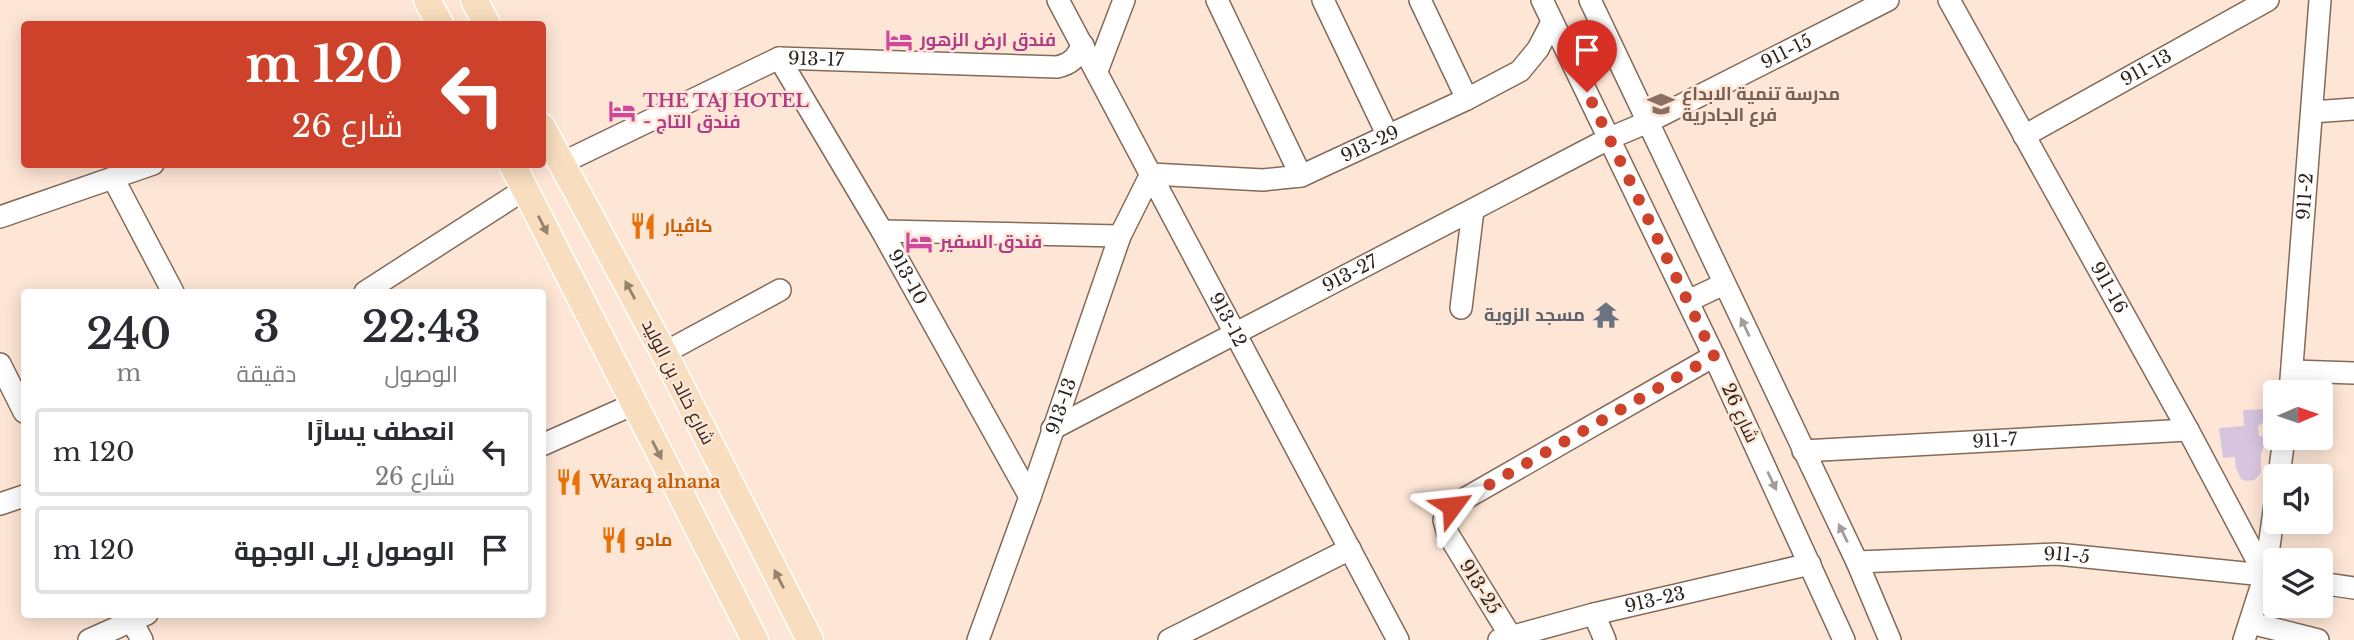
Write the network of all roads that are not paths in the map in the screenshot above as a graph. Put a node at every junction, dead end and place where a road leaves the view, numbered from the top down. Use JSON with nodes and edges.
{"nodes":[{"id":1,"x":427,"y":0,"type":"edge"},
{"id":2,"x":474,"y":0,"type":"edge"},
{"id":3,"x":1058,"y":0,"type":"edge"},
{"id":4,"x":1124,"y":0,"type":"edge"},
{"id":5,"x":1217,"y":0,"type":"edge"},
{"id":6,"x":1323,"y":0,"type":"edge"},
{"id":7,"x":1420,"y":0,"type":"edge"},
{"id":8,"x":1542,"y":0,"type":"edge"},
{"id":9,"x":1590,"y":0,"type":"edge"},
{"id":10,"x":1888,"y":0,"type":"edge"},
{"id":11,"x":1949,"y":0,"type":"edge"},
{"id":12,"x":2268,"y":0,"type":"edge"},
{"id":13,"x":2320,"y":0,"type":"edge"},
{"id":14,"x":438,"y":21,"type":"edge"},
{"id":15,"x":485,"y":21,"type":"edge"},
{"id":16,"x":1552,"y":22,"type":"junction"},
{"id":17,"x":1083,"y":45,"type":"junction"},
{"id":18,"x":779,"y":58,"type":"junction"},
{"id":19,"x":1097,"y":71,"type":"junction"},
{"id":20,"x":1467,"y":99,"type":"junction"},
{"id":21,"x":2354,"y":109,"type":"edge"},
{"id":22,"x":2312,"y":112,"type":"junction"},
{"id":23,"x":1648,"y":122,"type":"junction"},
{"id":24,"x":546,"y":134,"type":"edge"},
{"id":25,"x":1388,"y":136,"type":"junction"},
{"id":26,"x":2024,"y":136,"type":"junction"},
{"id":27,"x":1610,"y":138,"type":"junction"},
{"id":28,"x":562,"y":163,"type":"junction"},
{"id":29,"x":142,"y":168,"type":"edge"},
{"id":30,"x":514,"y":168,"type":"edge"},
{"id":31,"x":1151,"y":174,"type":"junction"},
{"id":32,"x":1301,"y":176,"type":"junction"},
{"id":33,"x":113,"y":178,"type":"junction"},
{"id":34,"x":525,"y":189,"type":"junction"},
{"id":35,"x":1473,"y":210,"type":"junction"},
{"id":36,"x":0,"y":217,"type":"edge"},
{"id":37,"x":882,"y":231,"type":"junction"},
{"id":38,"x":1120,"y":236,"type":"junction"},
{"id":39,"x":1724,"y":284,"type":"junction"},
{"id":40,"x":171,"y":289,"type":"edge"},
{"id":41,"x":370,"y":289,"type":"edge"},
{"id":42,"x":780,"y":290,"type":"dead end"},
{"id":43,"x":1688,"y":301,"type":"junction"},
{"id":44,"x":1461,"y":307,"type":"dead end"},
{"id":45,"x":1236,"y":334,"type":"junction"},
{"id":46,"x":664,"y":353,"type":"junction"},
{"id":47,"x":1714,"y":356,"type":"junction"},
{"id":48,"x":0,"y":363,"type":"edge"},
{"id":49,"x":2354,"y":373,"type":"edge"},
{"id":50,"x":2292,"y":380,"type":"edge"},
{"id":51,"x":2300,"y":380,"type":"edge"},
{"id":52,"x":634,"y":404,"type":"junction"},
{"id":53,"x":21,"y":406,"type":"edge"},
{"id":54,"x":1052,"y":429,"type":"junction"},
{"id":55,"x":2188,"y":430,"type":"junction"},
{"id":56,"x":546,"y":443,"type":"edge"},
{"id":57,"x":1803,"y":451,"type":"junction"},
{"id":58,"x":21,"y":497,"type":"edge"},
{"id":59,"x":1030,"y":497,"type":"junction"},
{"id":60,"x":0,"y":504,"type":"edge"},
{"id":61,"x":1350,"y":549,"type":"junction"},
{"id":62,"x":1857,"y":562,"type":"junction"},
{"id":63,"x":2263,"y":564,"type":"edge"},
{"id":64,"x":1810,"y":565,"type":"junction"},
{"id":65,"x":2263,"y":575,"type":"edge"},
{"id":66,"x":2333,"y":585,"type":"edge"},
{"id":67,"x":2354,"y":588,"type":"edge"},
{"id":68,"x":2263,"y":604,"type":"edge"},
{"id":69,"x":1594,"y":614,"type":"junction"},
{"id":70,"x":132,"y":618,"type":"edge"},
{"id":71,"x":136,"y":618,"type":"edge"},
{"id":72,"x":2256,"y":632,"type":"edge"},
{"id":73,"x":1505,"y":639,"type":"edge"},
{"id":74,"x":89,"y":640,"type":"edge"},
{"id":75,"x":142,"y":640,"type":"edge"},
{"id":76,"x":755,"y":640,"type":"edge"},
{"id":77,"x":810,"y":640,"type":"edge"},
{"id":78,"x":978,"y":640,"type":"edge"},
{"id":79,"x":1168,"y":640,"type":"edge"},
{"id":80,"x":1398,"y":640,"type":"edge"},
{"id":81,"x":1605,"y":640,"type":"edge"},
{"id":82,"x":1844,"y":640,"type":"edge"},
{"id":83,"x":1890,"y":640,"type":"edge"},
{"id":84,"x":2318,"y":640,"type":"edge"}],
"edges":[{"from":1,"to":14,"type":"main road"},
{"from":2,"to":15,"type":"main road"},
{"from":3,"to":17,"type":"street","name":"913-12"},
{"from":4,"to":19,"type":"street"},
{"from":5,"to":32,"type":"street"},
{"from":6,"to":25,"type":"street"},
{"from":7,"to":20,"type":"street"},
{"from":8,"to":16,"type":"street","name":"شارع 26"},
{"from":9,"to":23,"type":"street"},
{"from":10,"to":23,"type":"street","name":"911-15"},
{"from":11,"to":26,"type":"street","name":"911-16"},
{"from":12,"to":26,"type":"street","name":"911-13"},
{"from":13,"to":22,"type":"street","name":"911-2"},
{"from":16,"to":20,"type":"street","name":"913-29"},
{"from":16,"to":27,"type":"street","name":"شارع 26"},
{"from":17,"to":18,"type":"street","name":"913-17"},
{"from":17,"to":19,"type":"street","name":"913-12"},
{"from":18,"to":28,"type":"street","name":"913-17"},
{"from":18,"to":37,"type":"street","name":"913-10"},
{"from":19,"to":31,"type":"street","name":"913-12"},
{"from":20,"to":25,"type":"street","name":"913-29"},
{"from":21,"to":22,"type":"street"},
{"from":22,"to":50,"type":"street","name":"911-2"},
{"from":23,"to":27,"type":"street","name":"913-27"},
{"from":23,"to":39,"type":"street"},
{"from":24,"to":28,"type":"main road","name":"شارع خالد بن الوليد"},
{"from":25,"to":32,"type":"street","name":"913-29"},
{"from":26,"to":55,"type":"street","name":"911-16"},
{"from":27,"to":35,"type":"street","name":"913-27"},
{"from":27,"to":43,"type":"street","name":"شارع 26"},
{"from":46,"to":28,"type":"main road","name":"شارع خالد بن الوليد","one_way":true},
{"from":29,"to":33,"type":"street"},
{"from":30,"to":34,"type":"main road"},
{"from":31,"to":32,"type":"street","name":"913-29"},
{"from":31,"to":38,"type":"street","name":"913-13"},
{"from":31,"to":45,"type":"street","name":"913-12"},
{"from":33,"to":36,"type":"street"},
{"from":33,"to":40,"type":"street"},
{"from":34,"to":41,"type":"street"},
{"from":34,"to":52,"type":"main road","one_way":true},
{"from":35,"to":44,"type":"street"},
{"from":35,"to":45,"type":"street","name":"913-27"},
{"from":37,"to":38,"type":"street"},
{"from":37,"to":59,"type":"street","name":"913-10"},
{"from":38,"to":54,"type":"street","name":"913-13"},
{"from":39,"to":43,"type":"street"},
{"from":57,"to":39,"type":"street","one_way":true},
{"from":42,"to":46,"type":"street"},
{"from":43,"to":47,"type":"street","name":"شارع 26"},
{"from":45,"to":54,"type":"street","name":"913-27"},
{"from":45,"to":61,"type":"street","name":"913-12"},
{"from":77,"to":46,"type":"main road","name":"شارع خالد بن الوليد","one_way":true},
{"from":47,"to":64,"type":"street","name":"شارع 26","one_way":true},
{"from":47,"to":73,"type":"street","name":"913-25"},
{"from":48,"to":53,"type":"street"},
{"from":49,"to":51,"type":"street"},
{"from":52,"to":56,"type":"street"},
{"from":52,"to":76,"type":"main road","one_way":true},
{"from":54,"to":59,"type":"street","name":"913-13"},
{"from":55,"to":57,"type":"street","name":"911-7"},
{"from":55,"to":63,"type":"street","name":"911-16"},
{"from":62,"to":57,"type":"street","one_way":true},
{"from":58,"to":60,"type":"street"},
{"from":59,"to":78,"type":"street","name":"913-13"},
{"from":61,"to":79,"type":"street"},
{"from":61,"to":80,"type":"street","name":"913-12"},
{"from":62,"to":65,"type":"street","name":"911-5"},
{"from":62,"to":83,"type":"street"},
{"from":64,"to":69,"type":"street","name":"913-23"},
{"from":64,"to":82,"type":"street","name":"شارع 26"},
{"from":66,"to":67,"type":"street"},
{"from":68,"to":72,"type":"street"},
{"from":69,"to":73,"type":"street","name":"913-23"},
{"from":69,"to":81,"type":"street"},
{"from":70,"to":74,"type":"street"},
{"from":71,"to":75,"type":"street"},
{"from":72,"to":84,"type":"street"}]}
